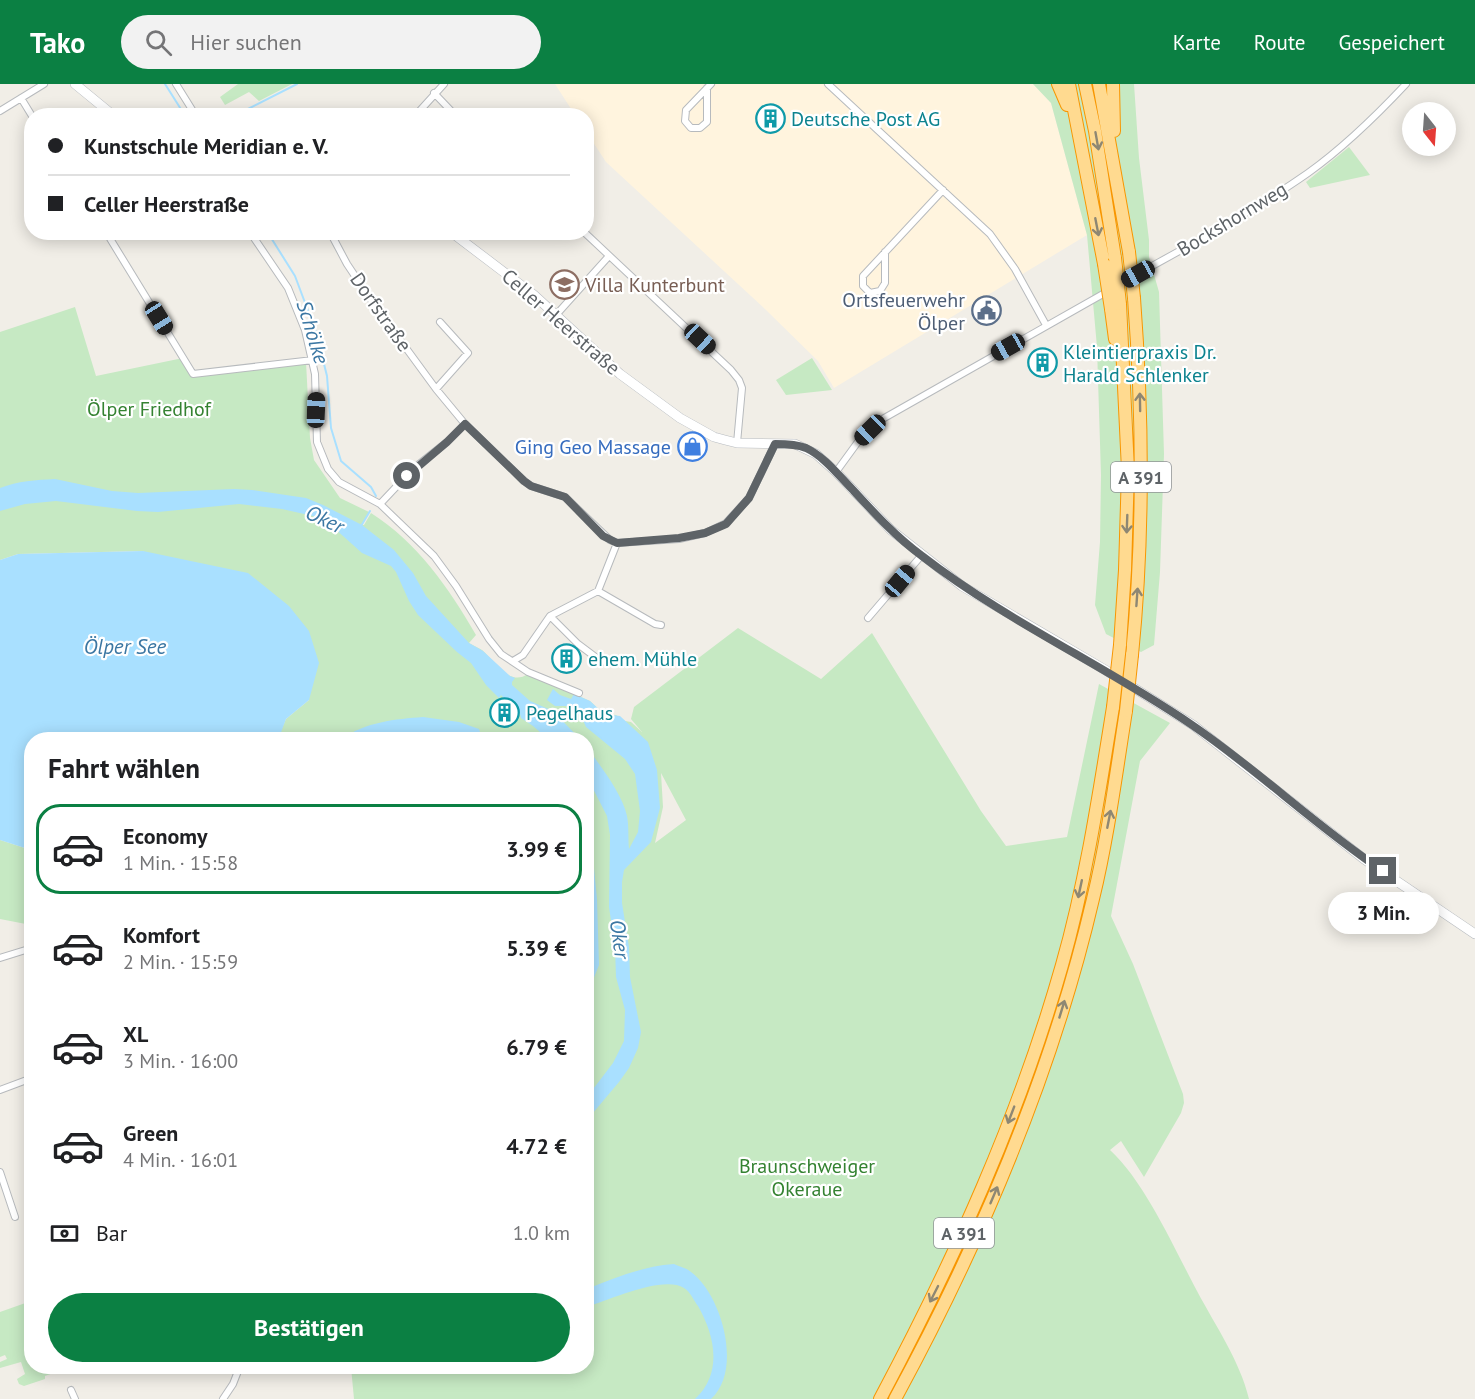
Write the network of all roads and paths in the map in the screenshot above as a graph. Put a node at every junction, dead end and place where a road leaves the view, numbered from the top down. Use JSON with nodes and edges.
{"nodes":[{"id":1,"x":44,"y":84,"type":"edge"},
{"id":2,"x":75,"y":84,"type":"edge"},
{"id":3,"x":176,"y":84,"type":"edge"},
{"id":4,"x":444,"y":84,"type":"edge"},
{"id":5,"x":828,"y":84,"type":"edge"},
{"id":6,"x":1058,"y":84,"type":"edge"},
{"id":7,"x":1069,"y":84,"type":"edge"},
{"id":8,"x":1085,"y":84,"type":"edge"},
{"id":9,"x":1099,"y":84,"type":"edge"},
{"id":10,"x":1113,"y":84,"type":"edge"},
{"id":11,"x":1406,"y":84,"type":"edge"},
{"id":12,"x":709,"y":86,"type":"edge"},
{"id":13,"x":434,"y":93,"type":"junction"},
{"id":14,"x":21,"y":98,"type":"junction"},
{"id":15,"x":27,"y":108,"type":"edge"},
{"id":16,"x":104,"y":108,"type":"edge"},
{"id":17,"x":191,"y":108,"type":"edge"},
{"id":18,"x":422,"y":108,"type":"edge"},
{"id":19,"x":448,"y":108,"type":"edge"},
{"id":20,"x":0,"y":111,"type":"edge"},
{"id":21,"x":1082,"y":149,"type":"junction"},
{"id":22,"x":1115,"y":165,"type":"junction"},
{"id":23,"x":943,"y":190,"type":"junction"},
{"id":24,"x":111,"y":240,"type":"edge"},
{"id":25,"x":255,"y":240,"type":"edge"},
{"id":26,"x":334,"y":240,"type":"edge"},
{"id":27,"x":462,"y":240,"type":"edge"},
{"id":28,"x":592,"y":240,"type":"edge"},
{"id":29,"x":885,"y":252,"type":"junction"},
{"id":30,"x":609,"y":256,"type":"junction"},
{"id":31,"x":1109,"y":261,"type":"junction"},
{"id":32,"x":556,"y":315,"type":"junction"},
{"id":33,"x":440,"y":322,"type":"dead end"},
{"id":34,"x":1046,"y":325,"type":"junction"},
{"id":35,"x":313,"y":360,"type":"junction"},
{"id":36,"x":436,"y":389,"type":"junction"},
{"id":37,"x":465,"y":424,"type":"junction"},
{"id":38,"x":736,"y":443,"type":"junction"},
{"id":39,"x":775,"y":444,"type":"junction"},
{"id":40,"x":836,"y":472,"type":"junction"},
{"id":41,"x":380,"y":504,"type":"junction"},
{"id":42,"x":617,"y":543,"type":"junction"},
{"id":43,"x":921,"y":556,"type":"junction"},
{"id":44,"x":598,"y":591,"type":"junction"},
{"id":45,"x":550,"y":616,"type":"junction"},
{"id":46,"x":868,"y":618,"type":"dead end"},
{"id":47,"x":661,"y":625,"type":"dead end"},
{"id":48,"x":513,"y":661,"type":"junction"},
{"id":49,"x":602,"y":662,"type":"dead end"},
{"id":50,"x":579,"y":693,"type":"dead end"},
{"id":51,"x":1475,"y":934,"type":"edge"},
{"id":52,"x":24,"y":950,"type":"edge"},
{"id":53,"x":0,"y":958,"type":"edge"},
{"id":54,"x":24,"y":1081,"type":"edge"},
{"id":55,"x":0,"y":1090,"type":"edge"},
{"id":56,"x":0,"y":1172,"type":"edge"},
{"id":57,"x":15,"y":1217,"type":"dead end"},
{"id":58,"x":237,"y":1374,"type":"edge"},
{"id":59,"x":71,"y":1390,"type":"dead end"},
{"id":60,"x":75,"y":1399,"type":"edge"},
{"id":61,"x":223,"y":1399,"type":"edge"},
{"id":62,"x":880,"y":1399,"type":"edge"},
{"id":63,"x":895,"y":1399,"type":"edge"}],
"edges":[{"from":1,"to":14,"type":"street"},
{"from":2,"to":16,"type":"main road"},
{"from":3,"to":17,"type":"street"},
{"from":4,"to":13,"type":"street"},
{"from":5,"to":23,"type":"street"},
{"from":6,"to":21,"type":"highway"},
{"from":7,"to":21,"type":"highway"},
{"from":8,"to":31,"type":"highway","number":"A 391","one_way":true},
{"from":9,"to":22,"type":"highway","number":"A 391"},
{"from":10,"to":22,"type":"highway"},
{"from":11,"to":34,"type":"street","name":"Bockshornweg"},
{"from":12,"to":12,"type":"street"},
{"from":13,"to":18,"type":"street"},
{"from":13,"to":19,"type":"street"},
{"from":14,"to":15,"type":"street"},
{"from":14,"to":20,"type":"street"},
{"from":21,"to":31,"type":"highway","one_way":true},
{"from":63,"to":22,"type":"highway","number":"A 391","one_way":true,"bridge":true},
{"from":23,"to":29,"type":"street"},
{"from":23,"to":34,"type":"street"},
{"from":24,"to":35,"type":"street"},
{"from":25,"to":35,"type":"street"},
{"from":26,"to":36,"type":"street","name":"Dorfstraße"},
{"from":27,"to":32,"type":"main road","name":"Celler Heerstraße"},
{"from":28,"to":30,"type":"street"},
{"from":29,"to":29,"type":"street"},
{"from":30,"to":32,"type":"street"},
{"from":30,"to":38,"type":"street"},
{"from":31,"to":62,"type":"highway","number":"A 391","one_way":true,"bridge":true},
{"from":32,"to":38,"type":"main road","name":"Celler Heerstraße"},
{"from":33,"to":36,"type":"street"},
{"from":34,"to":40,"type":"street","name":"Bockshornweg"},
{"from":35,"to":41,"type":"street"},
{"from":36,"to":37,"type":"street","name":"Dorfstraße"},
{"from":37,"to":41,"type":"street"},
{"from":37,"to":42,"type":"street","name":"Dorfstraße"},
{"from":38,"to":39,"type":"main road","name":"Celler Heerstraße"},
{"from":39,"to":40,"type":"main road","name":"Celler Heerstraße"},
{"from":39,"to":42,"type":"street"},
{"from":40,"to":43,"type":"main road","name":"Celler Heerstraße"},
{"from":41,"to":48,"type":"street"},
{"from":42,"to":44,"type":"street"},
{"from":43,"to":46,"type":"street"},
{"from":43,"to":51,"type":"main road","name":"Celler Heerstraße"},
{"from":44,"to":45,"type":"street"},
{"from":44,"to":47,"type":"street"},
{"from":45,"to":48,"type":"street"},
{"from":45,"to":49,"type":"street"},
{"from":48,"to":50,"type":"street"},
{"from":52,"to":53,"type":"street"},
{"from":54,"to":55,"type":"street"},
{"from":56,"to":57,"type":"street"},
{"from":58,"to":61,"type":"street"},
{"from":59,"to":60,"type":"street"}]}
